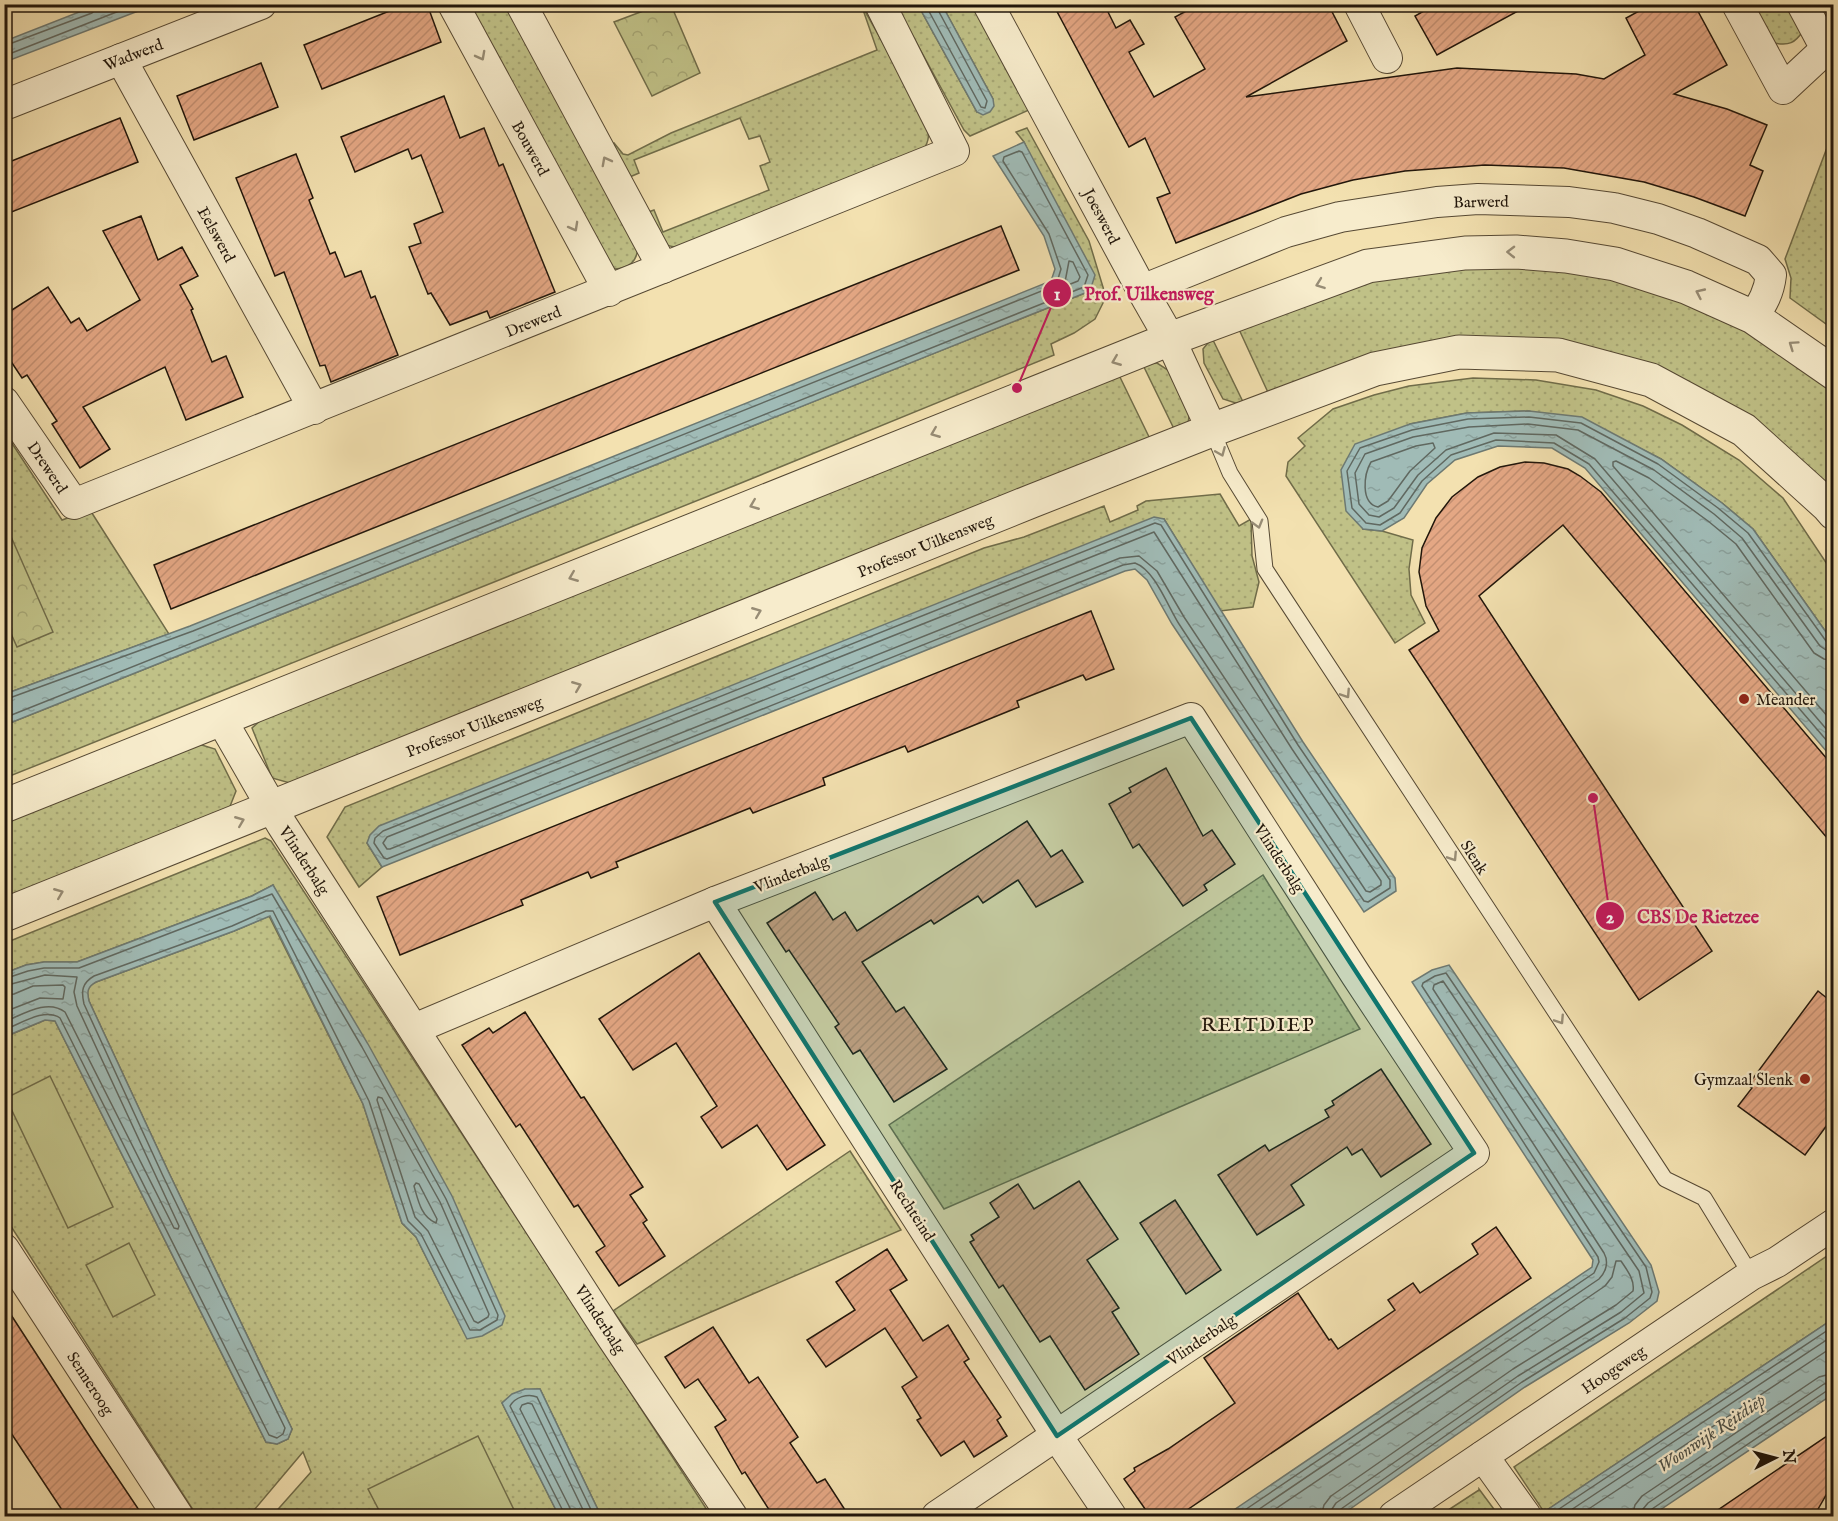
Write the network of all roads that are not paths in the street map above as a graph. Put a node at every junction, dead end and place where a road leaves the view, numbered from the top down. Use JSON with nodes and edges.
{"nodes":[{"id":1,"x":261,"y":4,"type":"edge"},
{"id":2,"x":453,"y":4,"type":"edge"},
{"id":3,"x":521,"y":4,"type":"edge"},
{"id":4,"x":880,"y":4,"type":"edge"},
{"id":5,"x":988,"y":4,"type":"edge"},
{"id":6,"x":1359,"y":4,"type":"edge"},
{"id":7,"x":1737,"y":4,"type":"edge"},
{"id":8,"x":1802,"y":4,"type":"edge"},
{"id":9,"x":1387,"y":58,"type":"dead end"},
{"id":10,"x":121,"y":59,"type":"junction"},
{"id":11,"x":4,"y":105,"type":"edge"},
{"id":12,"x":663,"y":268,"type":"junction"},
{"id":13,"x":1142,"y":290,"type":"junction"},
{"id":14,"x":609,"y":291,"type":"junction"},
{"id":15,"x":1753,"y":317,"type":"junction"},
{"id":16,"x":1170,"y":339,"type":"junction"},
{"id":17,"x":1833,"y":373,"type":"edge"},
{"id":18,"x":4,"y":402,"type":"edge"},
{"id":19,"x":314,"y":409,"type":"junction"},
{"id":20,"x":1212,"y":430,"type":"junction"},
{"id":21,"x":1833,"y":513,"type":"edge"},
{"id":22,"x":221,"y":719,"type":"junction"},
{"id":23,"x":4,"y":806,"type":"edge"},
{"id":24,"x":272,"y":808,"type":"junction"},
{"id":25,"x":715,"y":902,"type":"junction"},
{"id":26,"x":4,"y":915,"type":"edge"},
{"id":27,"x":414,"y":1029,"type":"junction"},
{"id":28,"x":1833,"y":1224,"type":"edge"},
{"id":29,"x":4,"y":1250,"type":"edge"},
{"id":30,"x":1751,"y":1275,"type":"junction"},
{"id":31,"x":1057,"y":1436,"type":"junction"},
{"id":32,"x":1483,"y":1456,"type":"junction"},
{"id":33,"x":1523,"y":1512,"type":"edge"},
{"id":34,"x":178,"y":1516,"type":"edge"},
{"id":35,"x":732,"y":1516,"type":"edge"},
{"id":36,"x":937,"y":1516,"type":"edge"},
{"id":37,"x":1111,"y":1516,"type":"edge"},
{"id":38,"x":1394,"y":1516,"type":"edge"}],
"edges":[{"from":1,"to":10,"type":"street","name":"Wadwerd"},
{"from":2,"to":14,"type":"street","name":"Bouwerd","one_way":true},
{"from":12,"to":3,"type":"street","one_way":true},
{"from":4,"to":12,"type":"street","name":"Drewerd"},
{"from":5,"to":13,"type":"street","name":"Joeswerd"},
{"from":6,"to":9,"type":"street"},
{"from":7,"to":8,"type":"street"},
{"from":10,"to":11,"type":"street","name":"Wadwerd"},
{"from":10,"to":19,"type":"street","name":"Eelswerd"},
{"from":12,"to":14,"type":"street","name":"Drewerd"},
{"from":13,"to":15,"type":"street","name":"Barwerd"},
{"from":13,"to":16,"type":"street","name":"Joeswerd"},
{"from":14,"to":19,"type":"street","name":"Drewerd"},
{"from":15,"to":16,"type":"street","one_way":true},
{"from":17,"to":15,"type":"street","one_way":true},
{"from":16,"to":20,"type":"street","name":"Joeswerd"},
{"from":16,"to":22,"type":"street","one_way":true},
{"from":18,"to":19,"type":"street","name":"Drewerd"},
{"from":20,"to":21,"type":"street","name":"Professor Uilkensweg"},
{"from":24,"to":20,"type":"street","name":"Professor Uilkensweg","one_way":true},
{"from":20,"to":30,"type":"lane","name":"Slenk","one_way":true},
{"from":22,"to":23,"type":"street"},
{"from":22,"to":24,"type":"street","name":"Vlinderbalg"},
{"from":26,"to":24,"type":"street","name":"Professor Uilkensweg","one_way":true},
{"from":24,"to":27,"type":"street","name":"Vlinderbalg"},
{"from":25,"to":27,"type":"street","name":"Vlinderbalg"},
{"from":25,"to":31,"type":"street","name":"Rechteind"},
{"from":25,"to":31,"type":"street","name":"Vlinderbalg"},
{"from":27,"to":35,"type":"street","name":"Vlinderbalg"},
{"from":28,"to":30,"type":"street","name":"Hoogeweg"},
{"from":29,"to":34,"type":"street","name":"Senneroog"},
{"from":30,"to":32,"type":"street","name":"Hoogeweg"},
{"from":31,"to":36,"type":"street","name":"Vlinderbalg"},
{"from":31,"to":37,"type":"street","name":"Rechteind"},
{"from":32,"to":33,"type":"street"},
{"from":32,"to":38,"type":"street","name":"Hoogeweg"}]}
